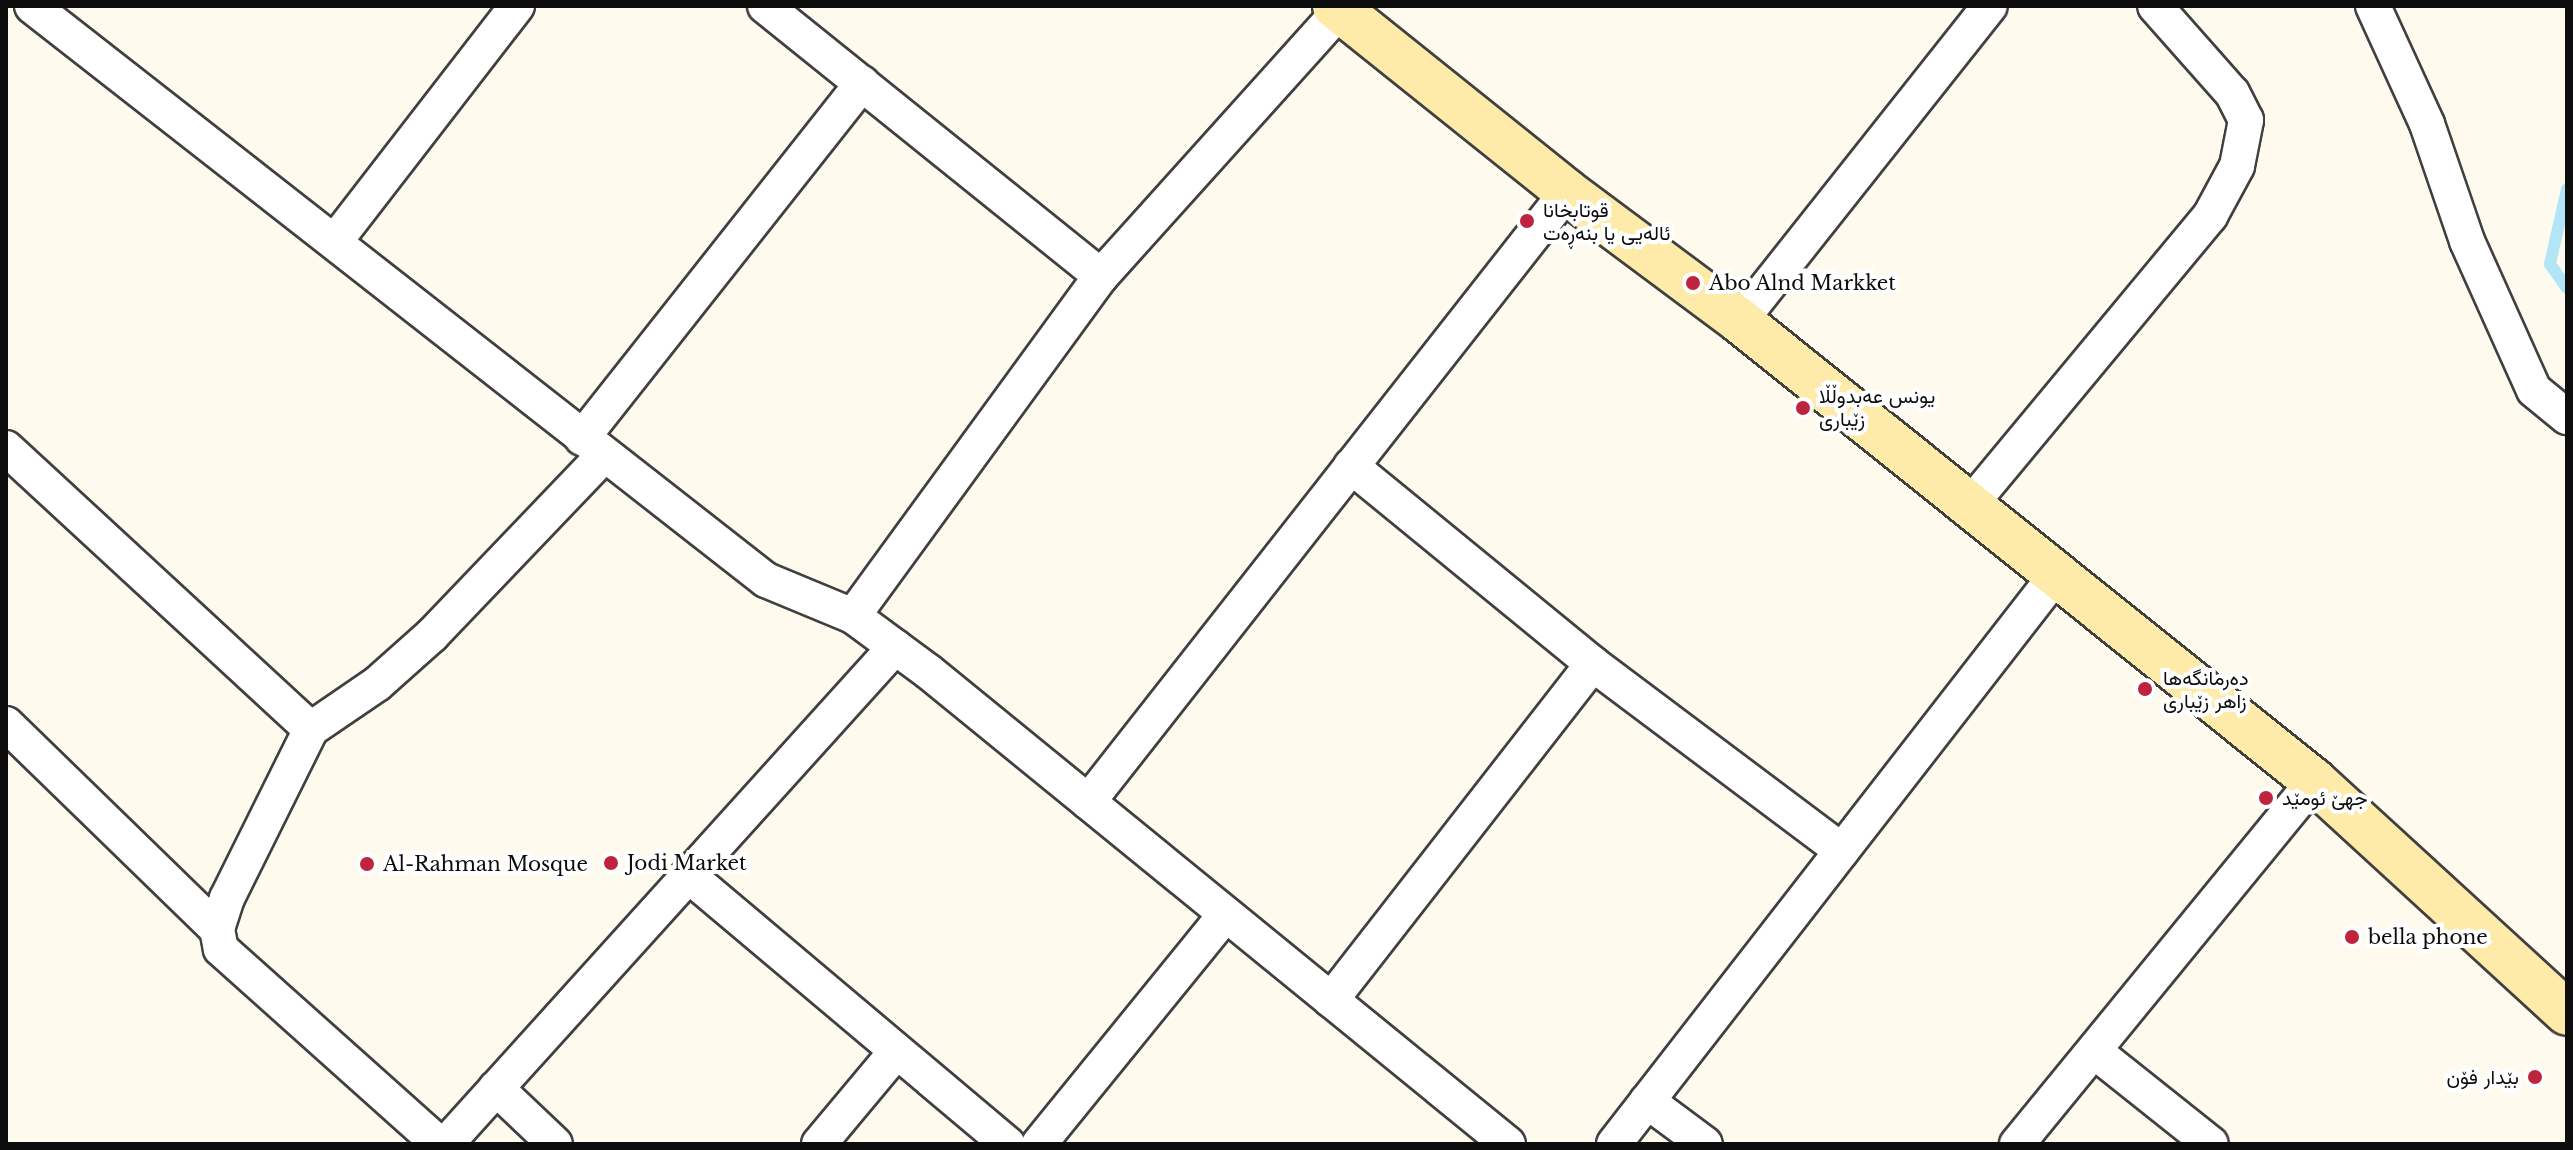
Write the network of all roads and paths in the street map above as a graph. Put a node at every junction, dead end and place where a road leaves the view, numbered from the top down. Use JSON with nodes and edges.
{"nodes":[{"id":1,"x":32,"y":6,"type":"edge"},
{"id":2,"x":517,"y":6,"type":"edge"},
{"id":3,"x":765,"y":6,"type":"edge"},
{"id":4,"x":1990,"y":6,"type":"edge"},
{"id":5,"x":2155,"y":6,"type":"edge"},
{"id":6,"x":2373,"y":6,"type":"edge"},
{"id":7,"x":1340,"y":7,"type":"edge"},
{"id":8,"x":862,"y":83,"type":"junction"},
{"id":9,"x":1567,"y":192,"type":"junction"},
{"id":10,"x":336,"y":240,"type":"junction"},
{"id":11,"x":1101,"y":276,"type":"junction"},
{"id":12,"x":1740,"y":321,"type":"junction"},
{"id":13,"x":2567,"y":417,"type":"edge"},
{"id":14,"x":593,"y":446,"type":"junction"},
{"id":15,"x":6,"y":448,"type":"edge"},
{"id":16,"x":1351,"y":466,"type":"junction"},
{"id":17,"x":1970,"y":505,"type":"junction"},
{"id":18,"x":2056,"y":575,"type":"junction"},
{"id":19,"x":853,"y":616,"type":"junction"},
{"id":20,"x":895,"y":647,"type":"junction"},
{"id":21,"x":1593,"y":664,"type":"junction"},
{"id":22,"x":6,"y":724,"type":"edge"},
{"id":23,"x":311,"y":729,"type":"junction"},
{"id":24,"x":2314,"y":781,"type":"junction"},
{"id":25,"x":1088,"y":802,"type":"junction"},
{"id":26,"x":1842,"y":851,"type":"junction"},
{"id":27,"x":688,"y":875,"type":"junction"},
{"id":28,"x":1226,"y":914,"type":"junction"},
{"id":29,"x":217,"y":929,"type":"junction"},
{"id":30,"x":1331,"y":1000,"type":"junction"},
{"id":31,"x":2567,"y":1013,"type":"edge"},
{"id":32,"x":2094,"y":1051,"type":"junction"},
{"id":33,"x":896,"y":1052,"type":"junction"},
{"id":34,"x":496,"y":1088,"type":"junction"},
{"id":35,"x":1647,"y":1101,"type":"junction"},
{"id":36,"x":439,"y":1144,"type":"edge"},
{"id":37,"x":446,"y":1144,"type":"edge"},
{"id":38,"x":555,"y":1144,"type":"edge"},
{"id":39,"x":819,"y":1144,"type":"edge"},
{"id":40,"x":1008,"y":1144,"type":"edge"},
{"id":41,"x":1039,"y":1144,"type":"edge"},
{"id":42,"x":1508,"y":1144,"type":"edge"},
{"id":43,"x":1614,"y":1144,"type":"edge"},
{"id":44,"x":1705,"y":1144,"type":"edge"},
{"id":45,"x":2017,"y":1144,"type":"edge"},
{"id":46,"x":2211,"y":1144,"type":"edge"}],
"edges":[{"from":1,"to":10,"type":"street"},
{"from":2,"to":10,"type":"street"},
{"from":3,"to":8,"type":"street"},
{"from":4,"to":12,"type":"street"},
{"from":5,"to":17,"type":"street"},
{"from":6,"to":13,"type":"street"},
{"from":7,"to":9,"type":"main road"},
{"from":7,"to":11,"type":"street"},
{"from":8,"to":11,"type":"street"},
{"from":8,"to":14,"type":"street"},
{"from":9,"to":12,"type":"main road"},
{"from":9,"to":16,"type":"street"},
{"from":10,"to":14,"type":"street"},
{"from":11,"to":19,"type":"street"},
{"from":12,"to":17,"type":"main road"},
{"from":14,"to":19,"type":"street"},
{"from":14,"to":23,"type":"street"},
{"from":15,"to":23,"type":"street"},
{"from":16,"to":21,"type":"street"},
{"from":16,"to":25,"type":"street"},
{"from":17,"to":18,"type":"main road"},
{"from":18,"to":24,"type":"main road"},
{"from":18,"to":26,"type":"street"},
{"from":19,"to":20,"type":"street"},
{"from":20,"to":25,"type":"street"},
{"from":20,"to":27,"type":"street"},
{"from":21,"to":26,"type":"street"},
{"from":21,"to":30,"type":"street"},
{"from":22,"to":29,"type":"street"},
{"from":23,"to":29,"type":"street"},
{"from":24,"to":31,"type":"main road"},
{"from":24,"to":32,"type":"street"},
{"from":25,"to":28,"type":"street"},
{"from":26,"to":35,"type":"street"},
{"from":27,"to":33,"type":"street"},
{"from":27,"to":34,"type":"street"},
{"from":28,"to":30,"type":"street"},
{"from":28,"to":41,"type":"street"},
{"from":29,"to":36,"type":"street"},
{"from":30,"to":42,"type":"street"},
{"from":32,"to":45,"type":"street"},
{"from":32,"to":46,"type":"street"},
{"from":33,"to":39,"type":"street"},
{"from":33,"to":40,"type":"street"},
{"from":34,"to":37,"type":"street"},
{"from":34,"to":38,"type":"street"},
{"from":35,"to":43,"type":"street"},
{"from":35,"to":44,"type":"street"}]}
